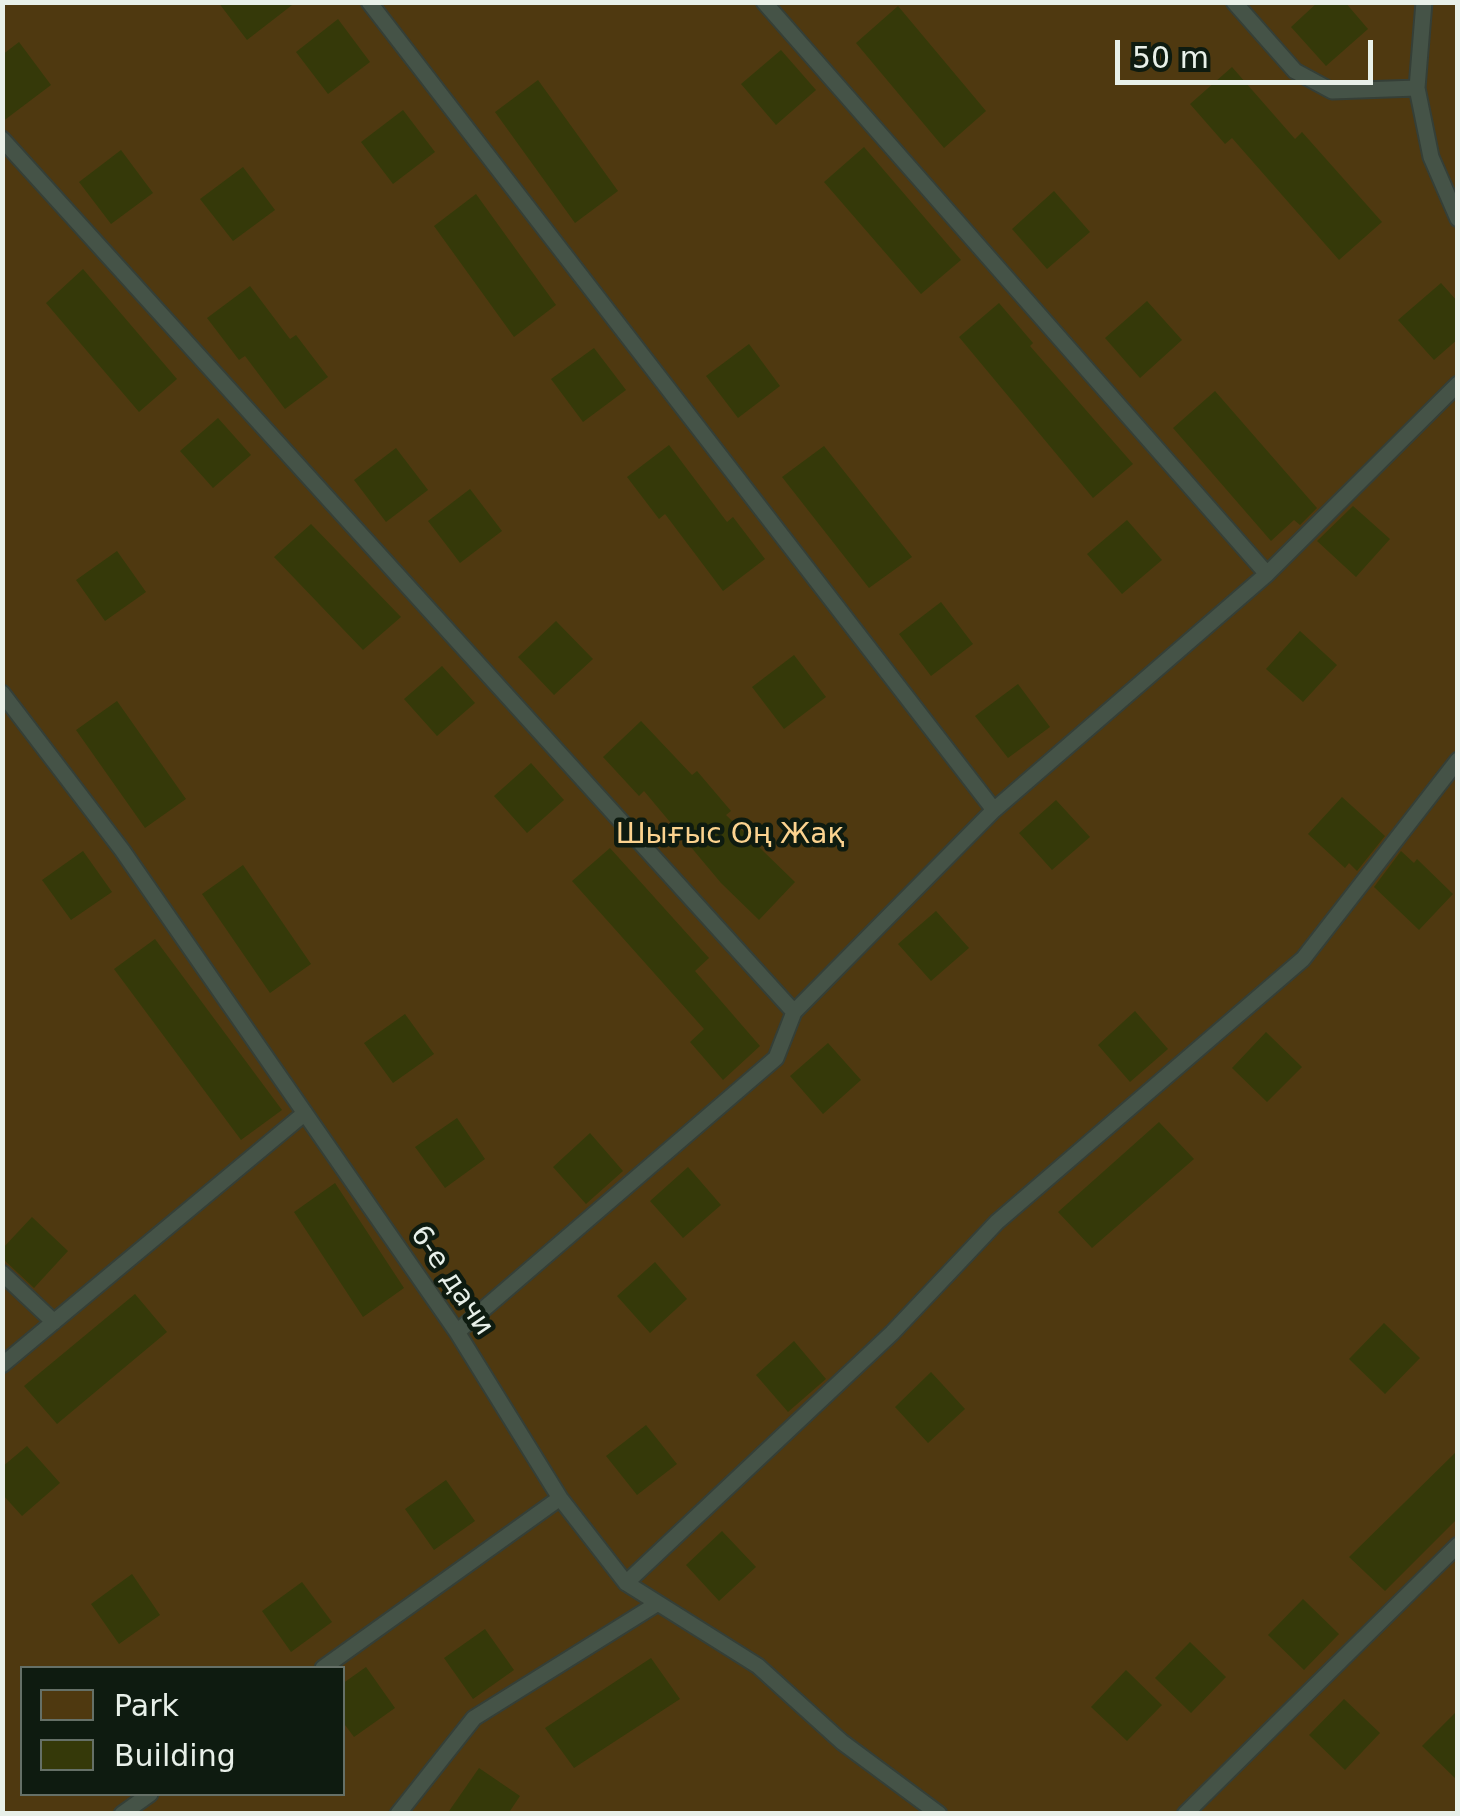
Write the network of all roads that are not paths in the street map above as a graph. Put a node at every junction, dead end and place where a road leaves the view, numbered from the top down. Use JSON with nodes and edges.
{"nodes":[{"id":1,"x":369,"y":2,"type":"edge"},
{"id":2,"x":764,"y":2,"type":"edge"},
{"id":3,"x":1234,"y":2,"type":"edge"},
{"id":4,"x":1424,"y":2,"type":"edge"},
{"id":5,"x":1417,"y":88,"type":"junction"},
{"id":6,"x":2,"y":139,"type":"edge"},
{"id":7,"x":1458,"y":219,"type":"edge"},
{"id":8,"x":1458,"y":384,"type":"edge"},
{"id":9,"x":1267,"y":574,"type":"junction"},
{"id":10,"x":2,"y":693,"type":"edge"},
{"id":11,"x":1458,"y":760,"type":"edge"},
{"id":12,"x":994,"y":810,"type":"junction"},
{"id":13,"x":794,"y":1012,"type":"junction"},
{"id":14,"x":304,"y":1114,"type":"junction"},
{"id":15,"x":2,"y":1273,"type":"edge"},
{"id":16,"x":54,"y":1322,"type":"junction"},
{"id":17,"x":457,"y":1332,"type":"junction"},
{"id":18,"x":2,"y":1366,"type":"edge"},
{"id":19,"x":560,"y":1498,"type":"junction"},
{"id":20,"x":1458,"y":1545,"type":"edge"},
{"id":21,"x":626,"y":1583,"type":"junction"},
{"id":22,"x":655,"y":1605,"type":"junction"},
{"id":23,"x":326,"y":1666,"type":"edge"},
{"id":24,"x":147,"y":1796,"type":"edge"},
{"id":25,"x":122,"y":1814,"type":"edge"},
{"id":26,"x":398,"y":1814,"type":"edge"},
{"id":27,"x":939,"y":1814,"type":"edge"},
{"id":28,"x":1185,"y":1814,"type":"edge"}],
"edges":[{"from":1,"to":12,"type":"lane"},
{"from":2,"to":9,"type":"lane"},
{"from":3,"to":5,"type":"lane"},
{"from":4,"to":5,"type":"lane"},
{"from":5,"to":7,"type":"lane"},
{"from":6,"to":13,"type":"lane"},
{"from":8,"to":9,"type":"lane"},
{"from":9,"to":12,"type":"lane"},
{"from":10,"to":14,"type":"lane","name":"6-е дачи"},
{"from":11,"to":21,"type":"lane"},
{"from":12,"to":13,"type":"lane"},
{"from":13,"to":17,"type":"lane"},
{"from":14,"to":16,"type":"lane"},
{"from":14,"to":17,"type":"lane","name":"6-е дачи"},
{"from":15,"to":16,"type":"lane"},
{"from":16,"to":18,"type":"lane"},
{"from":17,"to":19,"type":"lane","name":"6-е дачи"},
{"from":19,"to":21,"type":"lane","name":"6-е дачи"},
{"from":19,"to":23,"type":"lane"},
{"from":20,"to":28,"type":"lane"},
{"from":21,"to":22,"type":"lane","name":"6-е дачи"},
{"from":22,"to":26,"type":"lane"},
{"from":22,"to":27,"type":"lane","name":"6-е дачи"},
{"from":24,"to":25,"type":"lane"}]}
